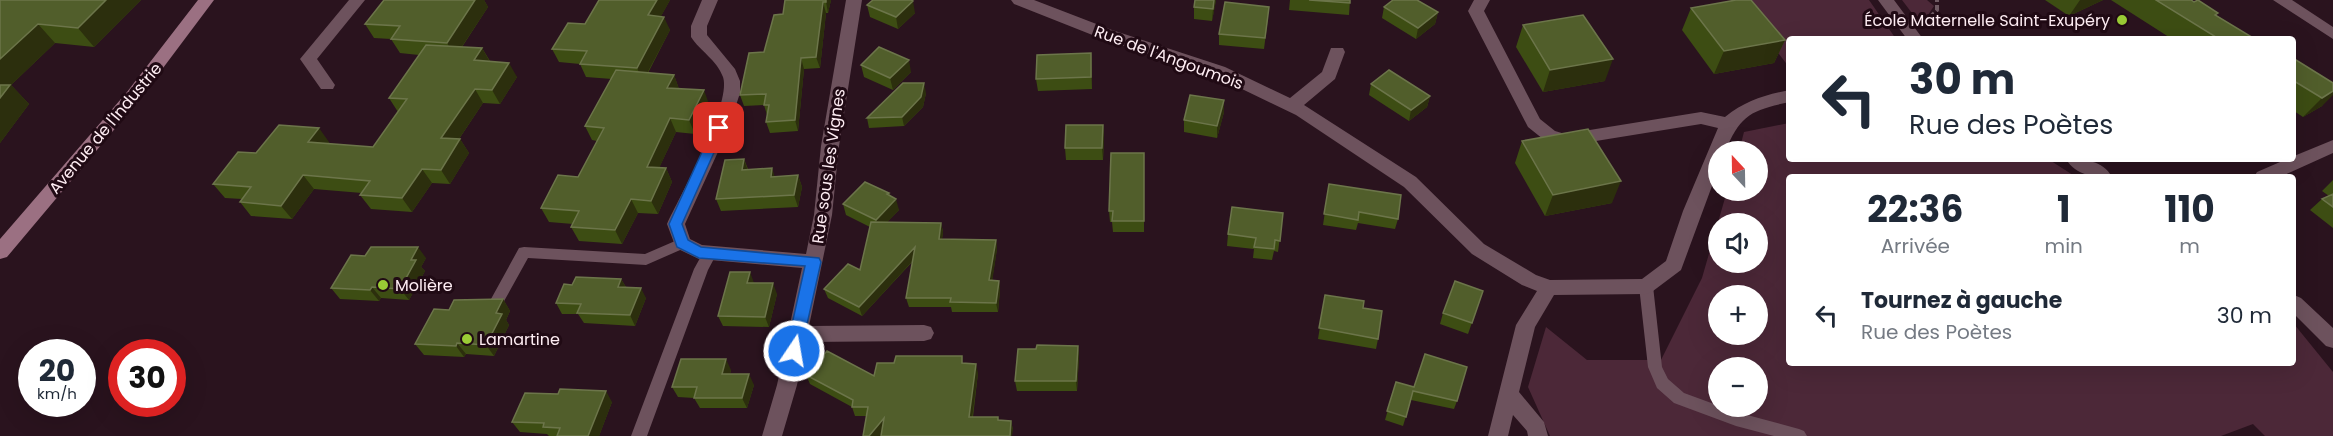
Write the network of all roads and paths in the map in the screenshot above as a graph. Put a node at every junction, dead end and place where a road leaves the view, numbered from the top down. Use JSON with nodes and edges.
{"nodes":[{"id":1,"x":206,"y":0,"type":"edge"},
{"id":2,"x":357,"y":0,"type":"edge"},
{"id":3,"x":710,"y":0,"type":"edge"},
{"id":4,"x":854,"y":0,"type":"edge"},
{"id":5,"x":1019,"y":0,"type":"edge"},
{"id":6,"x":1482,"y":0,"type":"edge"},
{"id":7,"x":1886,"y":0,"type":"edge"},
{"id":8,"x":1936,"y":0,"type":"edge"},
{"id":9,"x":2281,"y":0,"type":"edge"},
{"id":10,"x":1911,"y":33,"type":"edge"},
{"id":11,"x":2333,"y":34,"type":"edge"},
{"id":12,"x":1337,"y":52,"type":"dead end"},
{"id":13,"x":327,"y":85,"type":"dead end"},
{"id":14,"x":1786,"y":97,"type":"edge"},
{"id":15,"x":1292,"y":106,"type":"junction"},
{"id":16,"x":1728,"y":124,"type":"junction"},
{"id":17,"x":2333,"y":146,"type":"edge"},
{"id":18,"x":2080,"y":162,"type":"edge"},
{"id":19,"x":2098,"y":174,"type":"edge"},
{"id":20,"x":2270,"y":174,"type":"edge"},
{"id":21,"x":682,"y":243,"type":"junction"},
{"id":22,"x":0,"y":252,"type":"edge"},
{"id":23,"x":710,"y":253,"type":"junction"},
{"id":24,"x":814,"y":262,"type":"junction"},
{"id":25,"x":1646,"y":286,"type":"junction"},
{"id":26,"x":1549,"y":288,"type":"junction"},
{"id":27,"x":498,"y":299,"type":"edge"},
{"id":28,"x":2296,"y":305,"type":"edge"},
{"id":29,"x":924,"y":333,"type":"dead end"},
{"id":30,"x":797,"y":334,"type":"junction"},
{"id":31,"x":2333,"y":340,"type":"edge"},
{"id":32,"x":1509,"y":395,"type":"junction"},
{"id":33,"x":639,"y":436,"type":"edge"},
{"id":34,"x":772,"y":436,"type":"edge"},
{"id":35,"x":1498,"y":436,"type":"edge"},
{"id":36,"x":1538,"y":436,"type":"edge"},
{"id":37,"x":1799,"y":436,"type":"edge"}],
"edges":[{"from":1,"to":22,"type":"street","name":"Avenue de l'Industrie"},
{"from":2,"to":13,"type":"street"},
{"from":3,"to":21,"type":"street"},
{"from":4,"to":24,"type":"street","name":"Rue sous les Vignes"},
{"from":5,"to":15,"type":"street","name":"Rue de l'Angoumois"},
{"from":6,"to":16,"type":"street"},
{"from":7,"to":10,"type":"street"},
{"from":8,"to":10,"type":"path"},
{"from":9,"to":11,"type":"street"},
{"from":12,"to":15,"type":"street"},
{"from":14,"to":16,"type":"street"},
{"from":15,"to":26,"type":"street","name":"Rue de l'Angoumois"},
{"from":16,"to":25,"type":"street"},
{"from":17,"to":20,"type":"street"},
{"from":18,"to":19,"type":"street"},
{"from":21,"to":23,"type":"street"},
{"from":21,"to":27,"type":"lane"},
{"from":23,"to":24,"type":"street"},
{"from":23,"to":33,"type":"lane"},
{"from":24,"to":30,"type":"street","name":"Rue sous les Vignes"},
{"from":25,"to":26,"type":"street"},
{"from":25,"to":37,"type":"lane"},
{"from":26,"to":32,"type":"street"},
{"from":28,"to":31,"type":"street"},
{"from":29,"to":30,"type":"street"},
{"from":30,"to":34,"type":"street","name":"Rue sous les Vignes"},
{"from":32,"to":35,"type":"street"},
{"from":32,"to":36,"type":"street"}]}
